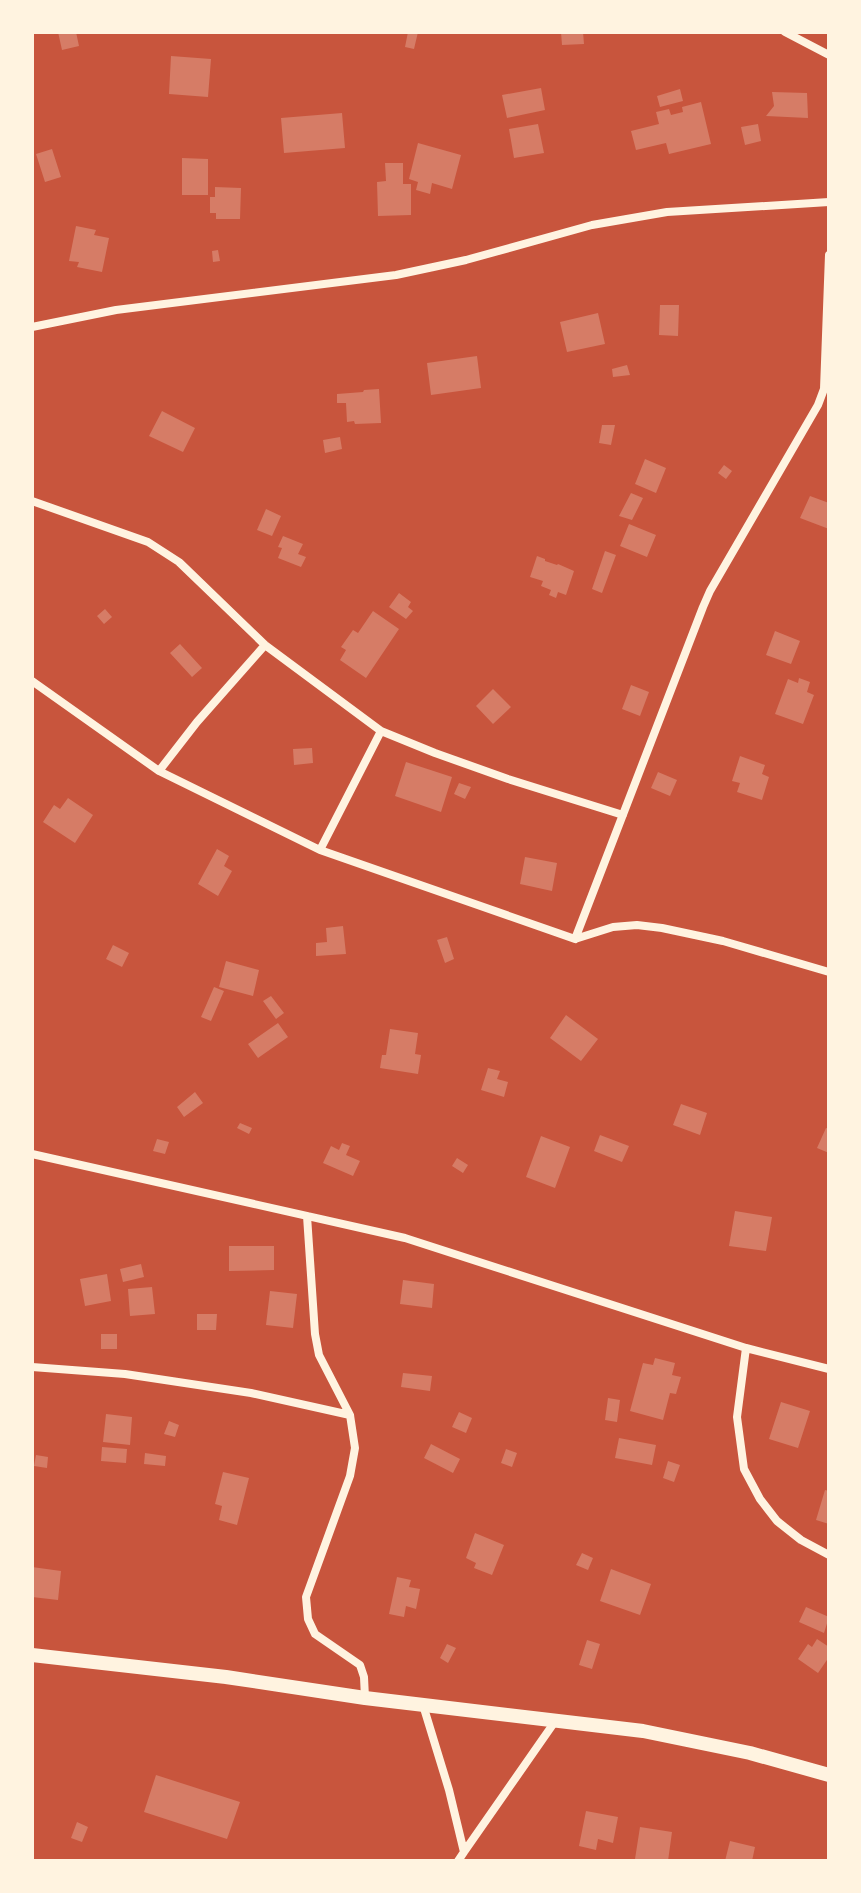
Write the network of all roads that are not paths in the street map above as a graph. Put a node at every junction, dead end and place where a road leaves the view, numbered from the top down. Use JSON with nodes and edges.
{"nodes":[{"id":1,"x":785,"y":32,"type":"edge"},
{"id":2,"x":829,"y":55,"type":"edge"},
{"id":3,"x":829,"y":202,"type":"edge"},
{"id":4,"x":829,"y":255,"type":"edge"},
{"id":5,"x":32,"y":327,"type":"edge"},
{"id":6,"x":32,"y":501,"type":"edge"},
{"id":7,"x":265,"y":645,"type":"junction"},
{"id":8,"x":32,"y":681,"type":"edge"},
{"id":9,"x":381,"y":731,"type":"junction"},
{"id":10,"x":159,"y":771,"type":"junction"},
{"id":11,"x":623,"y":815,"type":"junction"},
{"id":12,"x":320,"y":850,"type":"junction"},
{"id":13,"x":575,"y":939,"type":"junction"},
{"id":14,"x":829,"y":972,"type":"edge"},
{"id":15,"x":32,"y":1154,"type":"edge"},
{"id":16,"x":307,"y":1216,"type":"junction"},
{"id":17,"x":746,"y":1348,"type":"junction"},
{"id":18,"x":32,"y":1367,"type":"edge"},
{"id":19,"x":829,"y":1369,"type":"edge"},
{"id":20,"x":350,"y":1415,"type":"junction"},
{"id":21,"x":829,"y":1555,"type":"edge"},
{"id":22,"x":32,"y":1655,"type":"edge"},
{"id":23,"x":365,"y":1698,"type":"junction"},
{"id":24,"x":423,"y":1704,"type":"junction"},
{"id":25,"x":556,"y":1720,"type":"junction"},
{"id":26,"x":829,"y":1775,"type":"edge"},
{"id":27,"x":464,"y":1852,"type":"junction"},
{"id":28,"x":458,"y":1861,"type":"edge"}],
"edges":[{"from":1,"to":2,"type":"street"},
{"from":3,"to":5,"type":"street"},
{"from":4,"to":11,"type":"street"},
{"from":6,"to":7,"type":"street"},
{"from":7,"to":9,"type":"street"},
{"from":7,"to":10,"type":"street"},
{"from":8,"to":10,"type":"street"},
{"from":9,"to":11,"type":"street"},
{"from":9,"to":12,"type":"street"},
{"from":10,"to":12,"type":"street"},
{"from":11,"to":13,"type":"street"},
{"from":12,"to":13,"type":"street"},
{"from":13,"to":14,"type":"street"},
{"from":15,"to":16,"type":"street"},
{"from":16,"to":17,"type":"street"},
{"from":16,"to":20,"type":"street"},
{"from":17,"to":19,"type":"street"},
{"from":17,"to":21,"type":"street"},
{"from":18,"to":20,"type":"street"},
{"from":20,"to":23,"type":"street"},
{"from":22,"to":23,"type":"street"},
{"from":23,"to":24,"type":"street"},
{"from":24,"to":25,"type":"street"},
{"from":24,"to":27,"type":"street"},
{"from":25,"to":26,"type":"street"},
{"from":25,"to":27,"type":"street"},
{"from":27,"to":28,"type":"street"}]}
